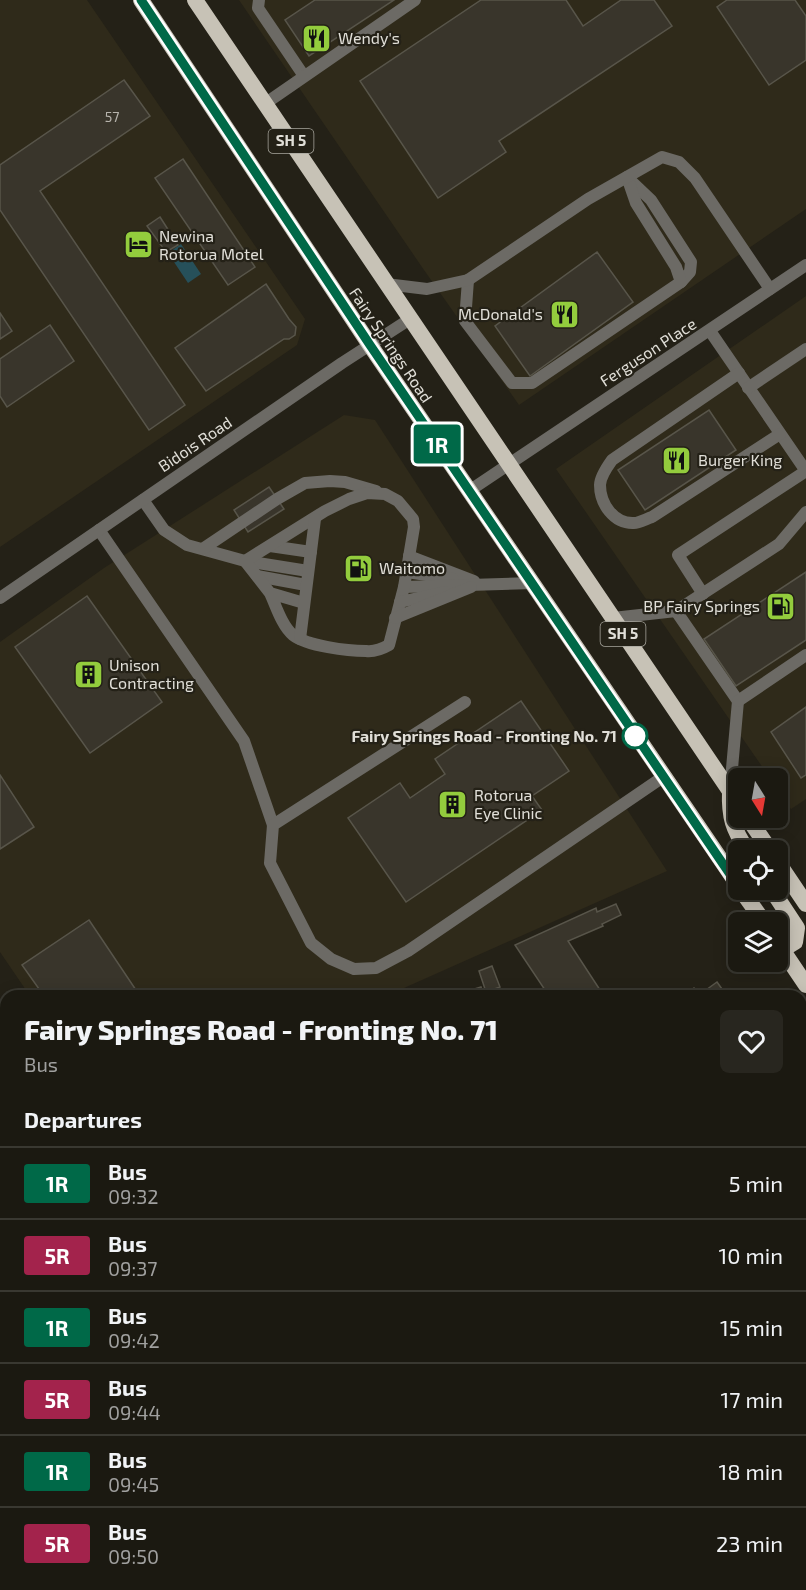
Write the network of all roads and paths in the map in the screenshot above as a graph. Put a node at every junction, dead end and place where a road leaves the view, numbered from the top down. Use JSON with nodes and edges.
{"nodes":[{"id":1,"x":141,"y":0,"type":"edge"},
{"id":2,"x":195,"y":0,"type":"edge"},
{"id":3,"x":259,"y":0,"type":"edge"},
{"id":4,"x":415,"y":0,"type":"edge"},
{"id":5,"x":304,"y":76,"type":"junction"},
{"id":6,"x":266,"y":103,"type":"junction"},
{"id":7,"x":627,"y":177,"type":"junction"},
{"id":8,"x":806,"y":266,"type":"edge"},
{"id":9,"x":468,"y":280,"type":"junction"},
{"id":10,"x":386,"y":284,"type":"junction"},
{"id":11,"x":770,"y":290,"type":"junction"},
{"id":12,"x":410,"y":319,"type":"junction"},
{"id":13,"x":710,"y":331,"type":"junction"},
{"id":14,"x":370,"y":345,"type":"junction"},
{"id":15,"x":806,"y":349,"type":"edge"},
{"id":16,"x":739,"y":373,"type":"junction"},
{"id":17,"x":748,"y":388,"type":"junction"},
{"id":18,"x":780,"y":434,"type":"junction"},
{"id":19,"x":508,"y":464,"type":"junction"},
{"id":20,"x":806,"y":471,"type":"edge"},
{"id":21,"x":330,"y":481,"type":"junction"},
{"id":22,"x":469,"y":491,"type":"junction"},
{"id":23,"x":385,"y":494,"type":"junction"},
{"id":24,"x":142,"y":500,"type":"junction"},
{"id":25,"x":334,"y":506,"type":"junction"},
{"id":26,"x":806,"y":512,"type":"edge"},
{"id":27,"x":315,"y":519,"type":"junction"},
{"id":28,"x":99,"y":530,"type":"junction"},
{"id":29,"x":290,"y":534,"type":"junction"},
{"id":30,"x":312,"y":537,"type":"junction"},
{"id":31,"x":270,"y":546,"type":"junction"},
{"id":32,"x":204,"y":548,"type":"junction"},
{"id":33,"x":310,"y":552,"type":"junction"},
{"id":34,"x":410,"y":556,"type":"junction"},
{"id":35,"x":245,"y":561,"type":"junction"},
{"id":36,"x":308,"y":571,"type":"junction"},
{"id":37,"x":407,"y":572,"type":"junction"},
{"id":38,"x":257,"y":576,"type":"junction"},
{"id":39,"x":481,"y":583,"type":"junction"},
{"id":40,"x":533,"y":583,"type":"junction"},
{"id":41,"x":306,"y":585,"type":"junction"},
{"id":42,"x":404,"y":587,"type":"junction"},
{"id":43,"x":270,"y":594,"type":"junction"},
{"id":44,"x":703,"y":594,"type":"junction"},
{"id":45,"x":0,"y":598,"type":"edge"},
{"id":46,"x":400,"y":602,"type":"junction"},
{"id":47,"x":304,"y":603,"type":"junction"},
{"id":48,"x":676,"y":611,"type":"junction"},
{"id":49,"x":395,"y":618,"type":"junction"},
{"id":50,"x":613,"y":618,"type":"junction"},
{"id":51,"x":300,"y":639,"type":"junction"},
{"id":52,"x":806,"y":655,"type":"edge"},
{"id":53,"x":738,"y":700,"type":"junction"},
{"id":54,"x":465,"y":702,"type":"dead end"},
{"id":55,"x":735,"y":768,"type":"edge"},
{"id":56,"x":663,"y":777,"type":"junction"},
{"id":57,"x":728,"y":788,"type":"edge"},
{"id":58,"x":273,"y":825,"type":"junction"},
{"id":59,"x":728,"y":871,"type":"edge"},
{"id":60,"x":788,"y":877,"type":"edge"},
{"id":61,"x":806,"y":903,"type":"edge"},
{"id":62,"x":788,"y":914,"type":"edge"},
{"id":63,"x":788,"y":944,"type":"edge"},
{"id":64,"x":788,"y":958,"type":"edge"},
{"id":65,"x":806,"y":986,"type":"edge"}],
"edges":[{"from":1,"to":14,"type":"highway","name":"Fairy Springs Road","number":"SH 5"},
{"from":2,"to":6,"type":"highway","name":"Fairy Springs Road","number":"SH 5"},
{"from":3,"to":5,"type":"street"},
{"from":4,"to":5,"type":"street"},
{"from":5,"to":6,"type":"street"},
{"from":6,"to":10,"type":"highway","name":"Fairy Springs Road","number":"SH 5"},
{"from":7,"to":9,"type":"street"},
{"from":7,"to":9,"type":"street"},
{"from":7,"to":11,"type":"street"},
{"from":8,"to":11,"type":"street","name":"Ferguson Place"},
{"from":9,"to":10,"type":"street"},
{"from":10,"to":12,"type":"highway","name":"Fairy Springs Road","number":"SH 5"},
{"from":11,"to":13,"type":"street","name":"Ferguson Place"},
{"from":12,"to":14,"type":"street","name":"Bidois Road"},
{"from":12,"to":19,"type":"highway","name":"Fairy Springs Road","number":"SH 5"},
{"from":13,"to":16,"type":"street"},
{"from":13,"to":19,"type":"street","name":"Ferguson Place"},
{"from":14,"to":22,"type":"highway","name":"Fairy Springs Road","number":"SH 5"},
{"from":14,"to":24,"type":"street","name":"Bidois Road"},
{"from":15,"to":17,"type":"street"},
{"from":16,"to":17,"type":"street"},
{"from":16,"to":18,"type":"street"},
{"from":17,"to":18,"type":"street"},
{"from":18,"to":20,"type":"street"},
{"from":19,"to":22,"type":"street","name":"Ferguson Place"},
{"from":19,"to":50,"type":"highway","name":"Fairy Springs Road","number":"SH 5"},
{"from":20,"to":44,"type":"street"},
{"from":21,"to":23,"type":"street"},
{"from":21,"to":25,"type":"street"},
{"from":21,"to":32,"type":"street"},
{"from":22,"to":40,"type":"highway","name":"Fairy Springs Road","number":"SH 5"},
{"from":23,"to":25,"type":"street"},
{"from":23,"to":34,"type":"street"},
{"from":24,"to":28,"type":"street","name":"Bidois Road"},
{"from":24,"to":32,"type":"street"},
{"from":25,"to":27,"type":"street"},
{"from":26,"to":44,"type":"street"},
{"from":27,"to":29,"type":"street"},
{"from":27,"to":30,"type":"street"},
{"from":28,"to":45,"type":"street","name":"Bidois Road"},
{"from":28,"to":58,"type":"street"},
{"from":29,"to":30,"type":"street"},
{"from":29,"to":31,"type":"street"},
{"from":30,"to":33,"type":"street"},
{"from":31,"to":33,"type":"street"},
{"from":31,"to":35,"type":"street"},
{"from":32,"to":35,"type":"street"},
{"from":33,"to":36,"type":"street"},
{"from":34,"to":37,"type":"street"},
{"from":34,"to":39,"type":"street"},
{"from":35,"to":36,"type":"street"},
{"from":35,"to":38,"type":"street"},
{"from":36,"to":41,"type":"street"},
{"from":37,"to":39,"type":"street"},
{"from":37,"to":42,"type":"street"},
{"from":38,"to":41,"type":"street"},
{"from":38,"to":43,"type":"street"},
{"from":39,"to":40,"type":"street"},
{"from":39,"to":42,"type":"street"},
{"from":39,"to":46,"type":"street"},
{"from":39,"to":49,"type":"street"},
{"from":40,"to":56,"type":"highway","name":"Fairy Springs Road","number":"SH 5"},
{"from":41,"to":47,"type":"street"},
{"from":42,"to":46,"type":"street"},
{"from":43,"to":47,"type":"street"},
{"from":43,"to":51,"type":"street"},
{"from":44,"to":48,"type":"street"},
{"from":46,"to":49,"type":"street"},
{"from":47,"to":51,"type":"street"},
{"from":48,"to":50,"type":"street"},
{"from":48,"to":53,"type":"street"},
{"from":49,"to":51,"type":"street"},
{"from":50,"to":57,"type":"highway","name":"Fairy Springs Road","number":"SH 5"},
{"from":52,"to":53,"type":"street"},
{"from":53,"to":55,"type":"street"},
{"from":54,"to":58,"type":"street"},
{"from":56,"to":58,"type":"street"},
{"from":56,"to":59,"type":"highway","name":"Fairy Springs Road","number":"SH 5"},
{"from":60,"to":61,"type":"highway"},
{"from":62,"to":63,"type":"highway"},
{"from":64,"to":65,"type":"highway"}]}
